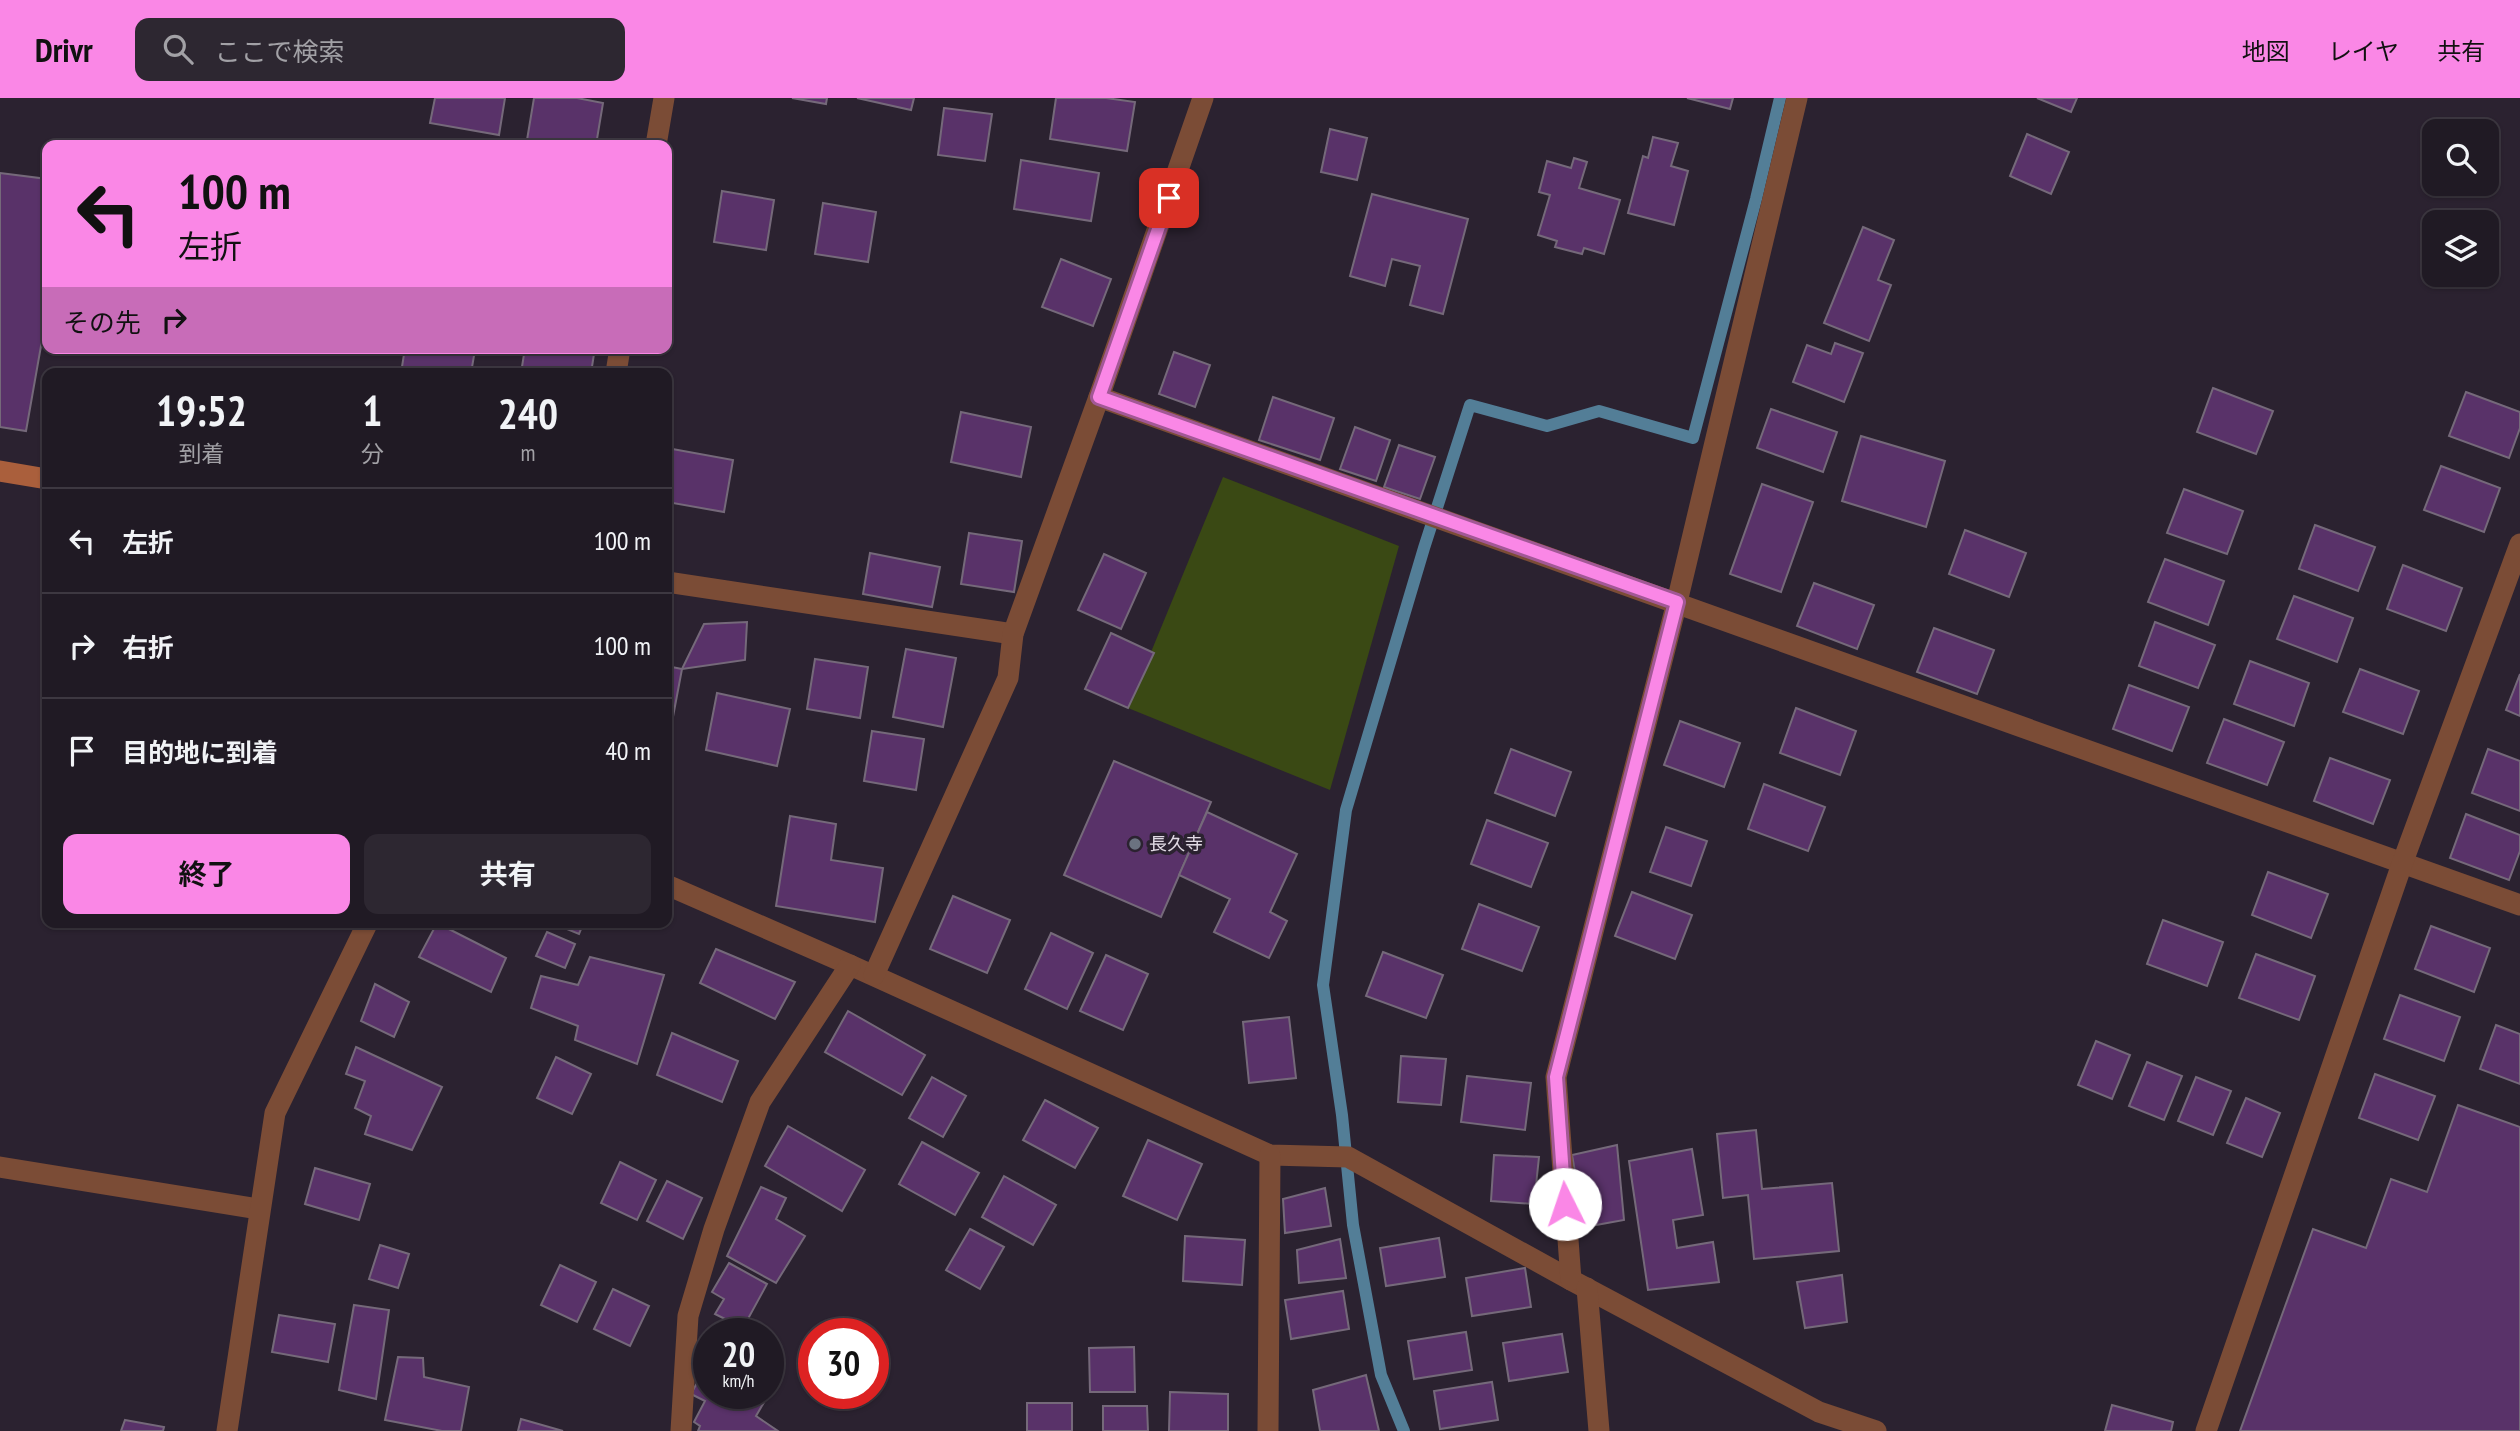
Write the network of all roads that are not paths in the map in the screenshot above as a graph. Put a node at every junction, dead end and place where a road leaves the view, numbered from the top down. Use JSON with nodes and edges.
{"nodes":[{"id":1,"x":664,"y":98,"type":"edge"},
{"id":2,"x":1203,"y":98,"type":"edge"},
{"id":3,"x":1797,"y":98,"type":"edge"},
{"id":4,"x":657,"y":140,"type":"edge"},
{"id":5,"x":1099,"y":397,"type":"junction"},
{"id":6,"x":0,"y":471,"type":"edge"},
{"id":7,"x":42,"y":478,"type":"edge"},
{"id":8,"x":2520,"y":544,"type":"edge"},
{"id":9,"x":672,"y":583,"type":"edge"},
{"id":10,"x":1677,"y":602,"type":"junction"},
{"id":11,"x":1013,"y":634,"type":"junction"},
{"id":12,"x":2402,"y":864,"type":"junction"},
{"id":13,"x":672,"y":887,"type":"edge"},
{"id":14,"x":2520,"y":905,"type":"edge"},
{"id":15,"x":365,"y":928,"type":"edge"},
{"id":16,"x":850,"y":964,"type":"junction"},
{"id":17,"x":874,"y":975,"type":"junction"},
{"id":18,"x":1270,"y":1156,"type":"junction"},
{"id":19,"x":0,"y":1167,"type":"edge"},
{"id":20,"x":259,"y":1209,"type":"junction"},
{"id":21,"x":1579,"y":1284,"type":"junction"},
{"id":22,"x":227,"y":1431,"type":"edge"},
{"id":23,"x":681,"y":1431,"type":"edge"},
{"id":24,"x":1268,"y":1431,"type":"edge"},
{"id":25,"x":1599,"y":1431,"type":"edge"},
{"id":26,"x":1876,"y":1431,"type":"edge"},
{"id":27,"x":2206,"y":1431,"type":"edge"}],
"edges":[{"from":1,"to":4,"type":"street"},
{"from":2,"to":5,"type":"street"},
{"from":3,"to":10,"type":"street"},
{"from":5,"to":10,"type":"street"},
{"from":5,"to":11,"type":"street"},
{"from":6,"to":7,"type":"street"},
{"from":8,"to":12,"type":"street"},
{"from":9,"to":11,"type":"street"},
{"from":10,"to":12,"type":"street"},
{"from":10,"to":21,"type":"street"},
{"from":11,"to":17,"type":"street"},
{"from":12,"to":14,"type":"street"},
{"from":12,"to":27,"type":"street"},
{"from":13,"to":16,"type":"street"},
{"from":15,"to":20,"type":"street"},
{"from":16,"to":17,"type":"street"},
{"from":16,"to":23,"type":"street"},
{"from":17,"to":18,"type":"street"},
{"from":18,"to":21,"type":"street"},
{"from":18,"to":24,"type":"street"},
{"from":19,"to":20,"type":"street"},
{"from":20,"to":22,"type":"street"},
{"from":21,"to":25,"type":"street"},
{"from":21,"to":26,"type":"street"}]}
